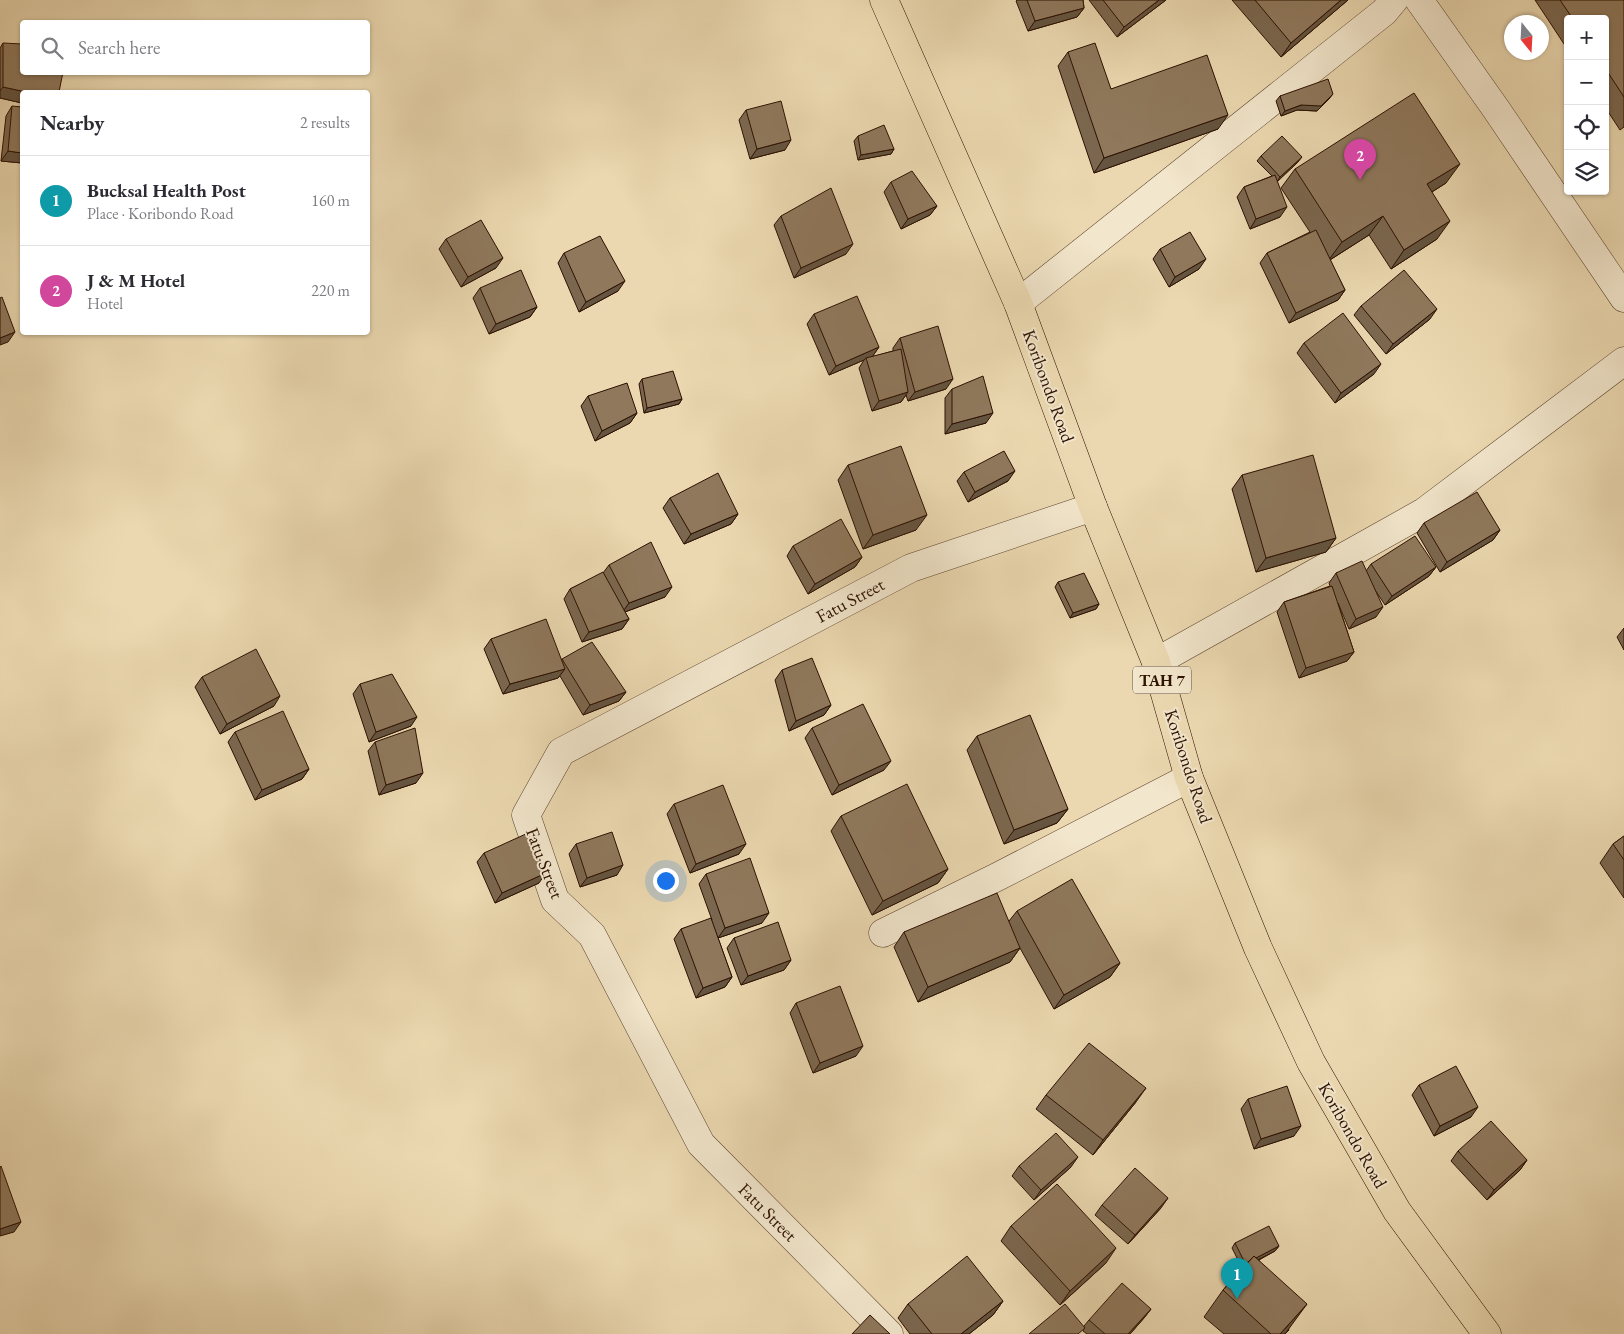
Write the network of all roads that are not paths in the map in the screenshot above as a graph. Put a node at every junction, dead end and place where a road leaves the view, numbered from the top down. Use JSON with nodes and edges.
{"nodes":[{"id":1,"x":884,"y":0,"type":"edge"},
{"id":2,"x":1394,"y":0,"type":"edge"},
{"id":3,"x":1419,"y":0,"type":"edge"},
{"id":4,"x":1624,"y":298,"type":"edge"},
{"id":5,"x":1018,"y":303,"type":"junction"},
{"id":6,"x":1624,"y":361,"type":"edge"},
{"id":7,"x":1093,"y":507,"type":"junction"},
{"id":8,"x":1156,"y":662,"type":"junction"},
{"id":9,"x":1189,"y":778,"type":"junction"},
{"id":10,"x":883,"y":933,"type":"dead end"},
{"id":11,"x":889,"y":1334,"type":"edge"},
{"id":12,"x":1487,"y":1334,"type":"edge"}],
"edges":[{"from":1,"to":5,"type":"highway","name":"Koribondo Road","number":"TAH 7"},
{"from":2,"to":5,"type":"street"},
{"from":3,"to":4,"type":"street"},
{"from":5,"to":7,"type":"highway","name":"Koribondo Road","number":"TAH 7"},
{"from":6,"to":8,"type":"street"},
{"from":7,"to":8,"type":"highway","name":"Koribondo Road","number":"TAH 7"},
{"from":7,"to":11,"type":"street","name":"Fatu Street"},
{"from":8,"to":9,"type":"highway","name":"Koribondo Road","number":"TAH 7"},
{"from":9,"to":10,"type":"street"},
{"from":9,"to":12,"type":"highway","name":"Koribondo Road","number":"TAH 7"}]}
